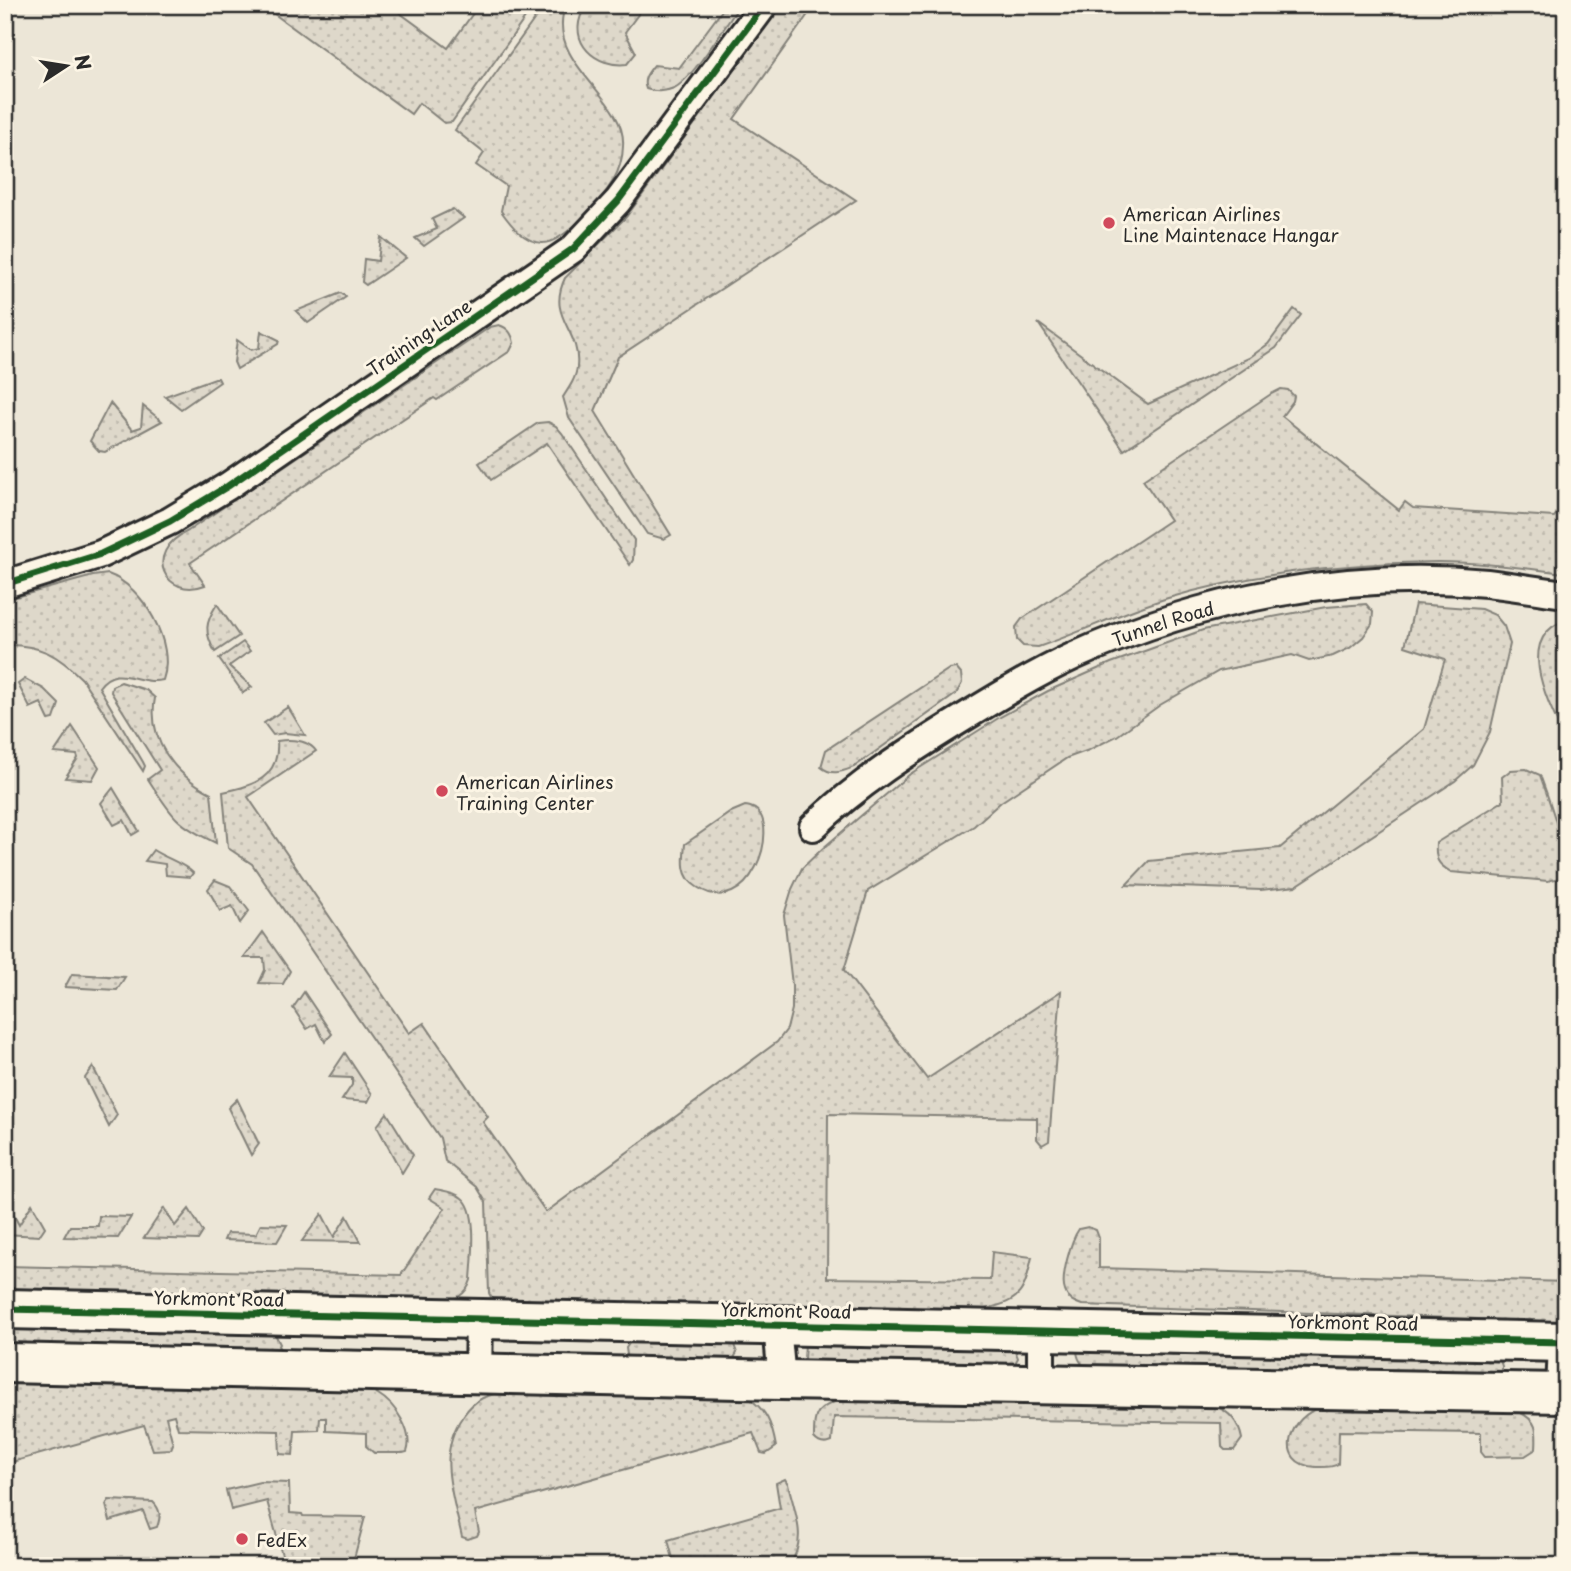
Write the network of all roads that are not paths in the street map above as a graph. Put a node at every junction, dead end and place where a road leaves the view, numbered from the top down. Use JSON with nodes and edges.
{"nodes":[{"id":1,"x":764,"y":5,"type":"edge"},
{"id":2,"x":5,"y":584,"type":"edge"},
{"id":3,"x":1566,"y":594,"type":"edge"},
{"id":4,"x":813,"y":827,"type":"dead end"},
{"id":5,"x":5,"y":1309,"type":"edge"},
{"id":6,"x":479,"y":1320,"type":"junction"},
{"id":7,"x":777,"y":1326,"type":"junction"},
{"id":8,"x":1041,"y":1331,"type":"junction"},
{"id":9,"x":1564,"y":1342,"type":"edge"},
{"id":10,"x":5,"y":1363,"type":"edge"},
{"id":11,"x":478,"y":1374,"type":"junction"},
{"id":12,"x":782,"y":1380,"type":"junction"},
{"id":13,"x":1041,"y":1384,"type":"junction"},
{"id":14,"x":1563,"y":1393,"type":"edge"}],
"edges":[{"from":1,"to":2,"type":"street","name":"Training Lane"},
{"from":3,"to":4,"type":"street","name":"Tunnel Road"},
{"from":5,"to":6,"type":"street","name":"Yorkmont Road"},
{"from":6,"to":7,"type":"street","name":"Yorkmont Road"},
{"from":6,"to":11,"type":"street"},
{"from":7,"to":8,"type":"street","name":"Yorkmont Road"},
{"from":7,"to":12,"type":"street"},
{"from":8,"to":9,"type":"street","name":"Yorkmont Road"},
{"from":8,"to":13,"type":"street"},
{"from":9,"to":14,"type":"street"},
{"from":10,"to":11,"type":"street"},
{"from":11,"to":12,"type":"street"},
{"from":12,"to":13,"type":"street"},
{"from":13,"to":14,"type":"street"}]}
